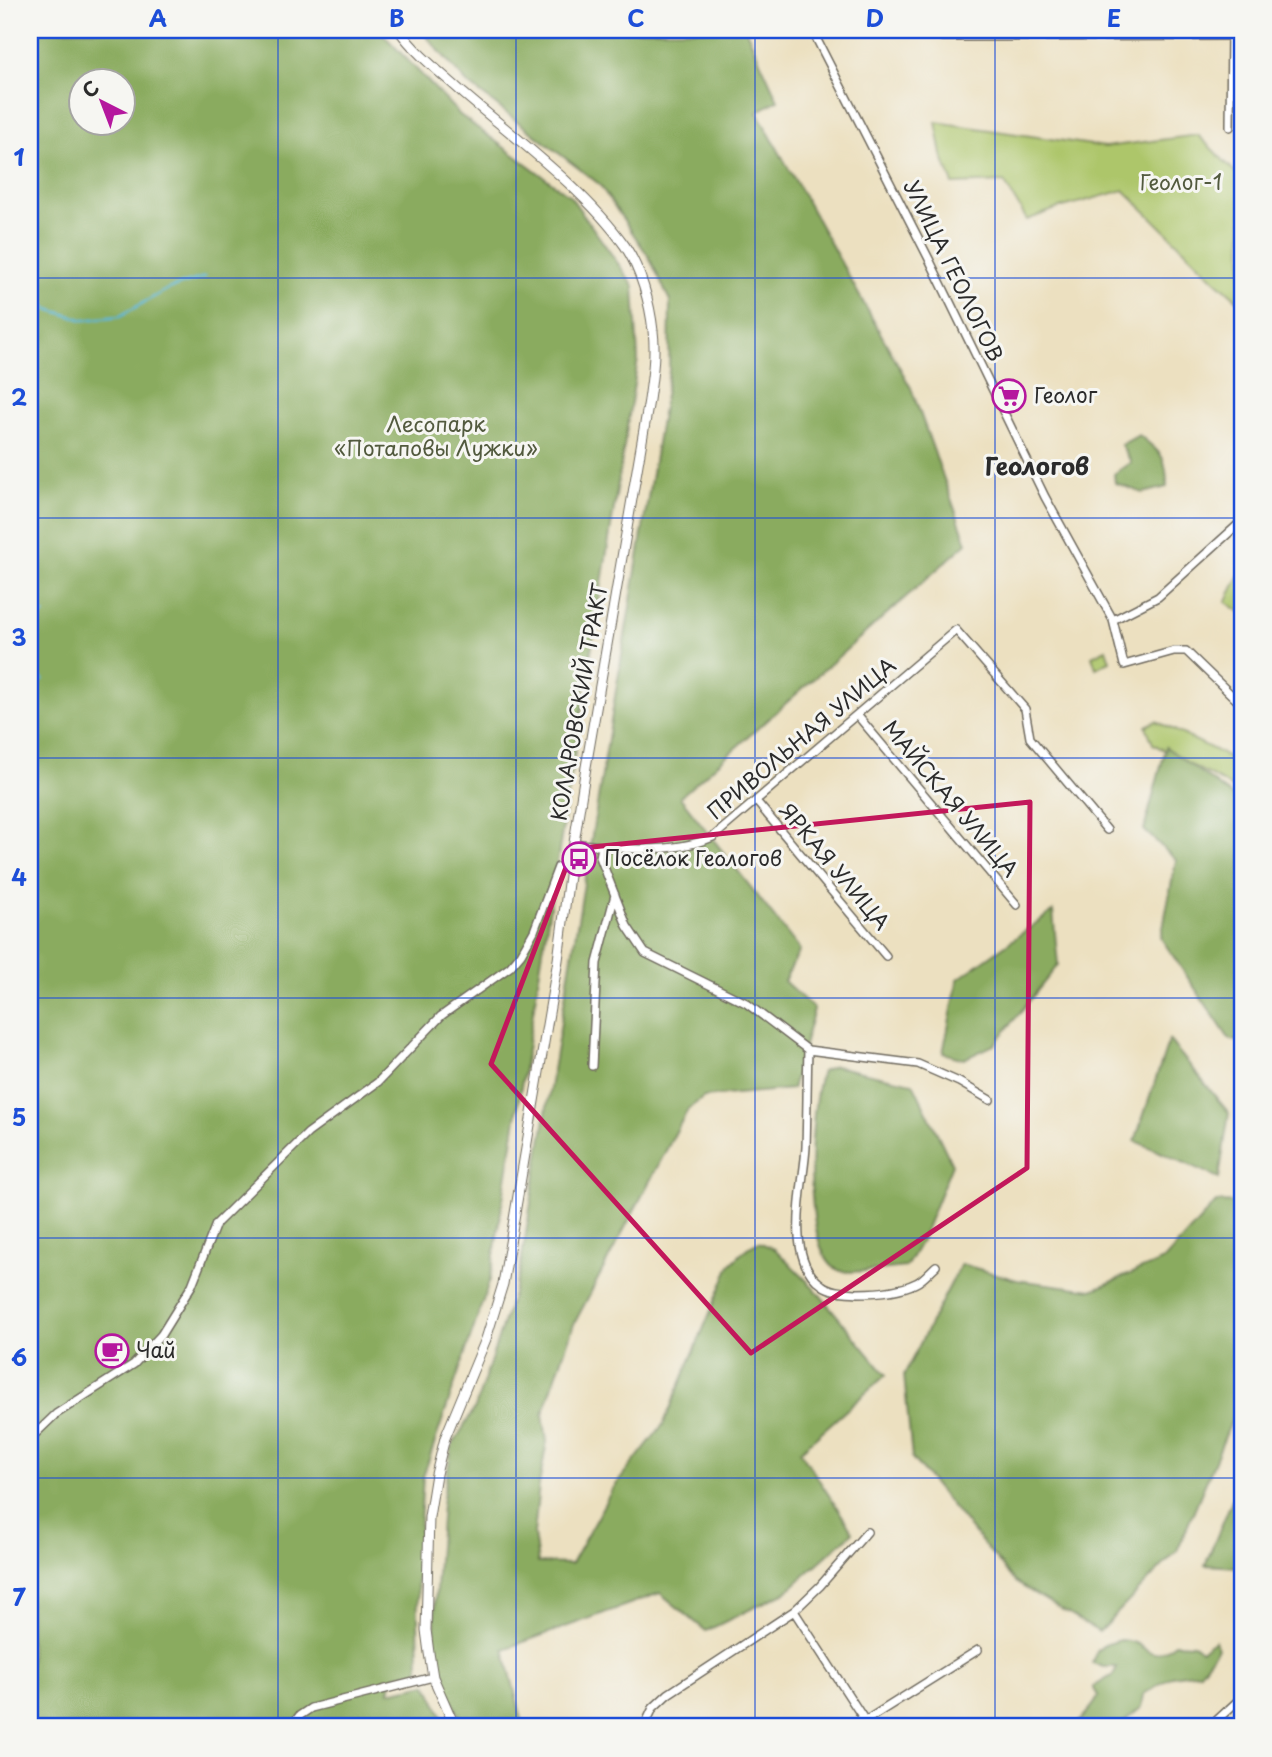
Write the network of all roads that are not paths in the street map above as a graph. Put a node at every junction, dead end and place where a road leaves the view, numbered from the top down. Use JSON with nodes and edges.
{"nodes":[{"id":1,"x":399,"y":30,"type":"edge"},
{"id":2,"x":812,"y":30,"type":"edge"},
{"id":3,"x":936,"y":30,"type":"edge"},
{"id":4,"x":1231,"y":33,"type":"edge"},
{"id":5,"x":1242,"y":36,"type":"edge"},
{"id":6,"x":1230,"y":127,"type":"dead end"},
{"id":7,"x":1242,"y":521,"type":"edge"},
{"id":8,"x":1113,"y":621,"type":"junction"},
{"id":9,"x":1242,"y":705,"type":"edge"},
{"id":10,"x":857,"y":715,"type":"junction"},
{"id":11,"x":756,"y":802,"type":"junction"},
{"id":12,"x":1107,"y":830,"type":"dead end"},
{"id":13,"x":574,"y":843,"type":"junction"},
{"id":14,"x":602,"y":847,"type":"junction"},
{"id":15,"x":570,"y":867,"type":"junction"},
{"id":16,"x":615,"y":895,"type":"junction"},
{"id":17,"x":1017,"y":905,"type":"dead end"},
{"id":18,"x":886,"y":956,"type":"dead end"},
{"id":19,"x":808,"y":1050,"type":"junction"},
{"id":20,"x":592,"y":1066,"type":"dead end"},
{"id":21,"x":990,"y":1100,"type":"dead end"},
{"id":22,"x":936,"y":1266,"type":"dead end"},
{"id":23,"x":30,"y":1439,"type":"edge"},
{"id":24,"x":867,"y":1532,"type":"dead end"},
{"id":25,"x":794,"y":1611,"type":"junction"},
{"id":26,"x":978,"y":1650,"type":"dead end"},
{"id":27,"x":433,"y":1677,"type":"junction"},
{"id":28,"x":1242,"y":1697,"type":"edge"},
{"id":29,"x":867,"y":1724,"type":"edge"},
{"id":30,"x":291,"y":1727,"type":"edge"},
{"id":31,"x":454,"y":1727,"type":"edge"},
{"id":32,"x":644,"y":1727,"type":"edge"},
{"id":33,"x":1214,"y":1727,"type":"edge"}],
"edges":[{"from":1,"to":13,"type":"street","name":"КОЛАРОВСКИЙ ТРАКТ"},
{"from":2,"to":8,"type":"street","name":"УЛИЦА ГЕОЛОГОВ"},
{"from":3,"to":4,"type":"street"},
{"from":4,"to":5,"type":"street"},
{"from":4,"to":6,"type":"street"},
{"from":7,"to":8,"type":"street"},
{"from":8,"to":9,"type":"street","name":"УЛИЦА ГЕОЛОГОВ"},
{"from":10,"to":11,"type":"street","name":"ПРИВОЛЬНАЯ УЛИЦА"},
{"from":10,"to":12,"type":"street","name":"ПРИВОЛЬНАЯ УЛИЦА"},
{"from":10,"to":17,"type":"street","name":"МАЙСКАЯ УЛИЦА"},
{"from":11,"to":14,"type":"street","name":"ПРИВОЛЬНАЯ УЛИЦА"},
{"from":11,"to":18,"type":"street","name":"ЯРКАЯ УЛИЦА"},
{"from":13,"to":14,"type":"street","name":"ПРИВОЛЬНАЯ УЛИЦА"},
{"from":13,"to":15,"type":"street","name":"КОЛАРОВСКИЙ ТРАКТ"},
{"from":14,"to":16,"type":"street"},
{"from":15,"to":23,"type":"street"},
{"from":15,"to":27,"type":"street","name":"КОЛАРОВСКИЙ ТРАКТ"},
{"from":16,"to":19,"type":"street"},
{"from":16,"to":20,"type":"street"},
{"from":19,"to":21,"type":"street"},
{"from":19,"to":22,"type":"street"},
{"from":24,"to":25,"type":"street"},
{"from":25,"to":29,"type":"street"},
{"from":25,"to":32,"type":"street"},
{"from":26,"to":29,"type":"street"},
{"from":27,"to":30,"type":"street"},
{"from":27,"to":31,"type":"street","name":"КОЛАРОВСКИЙ ТРАКТ"},
{"from":28,"to":33,"type":"street"}]}
